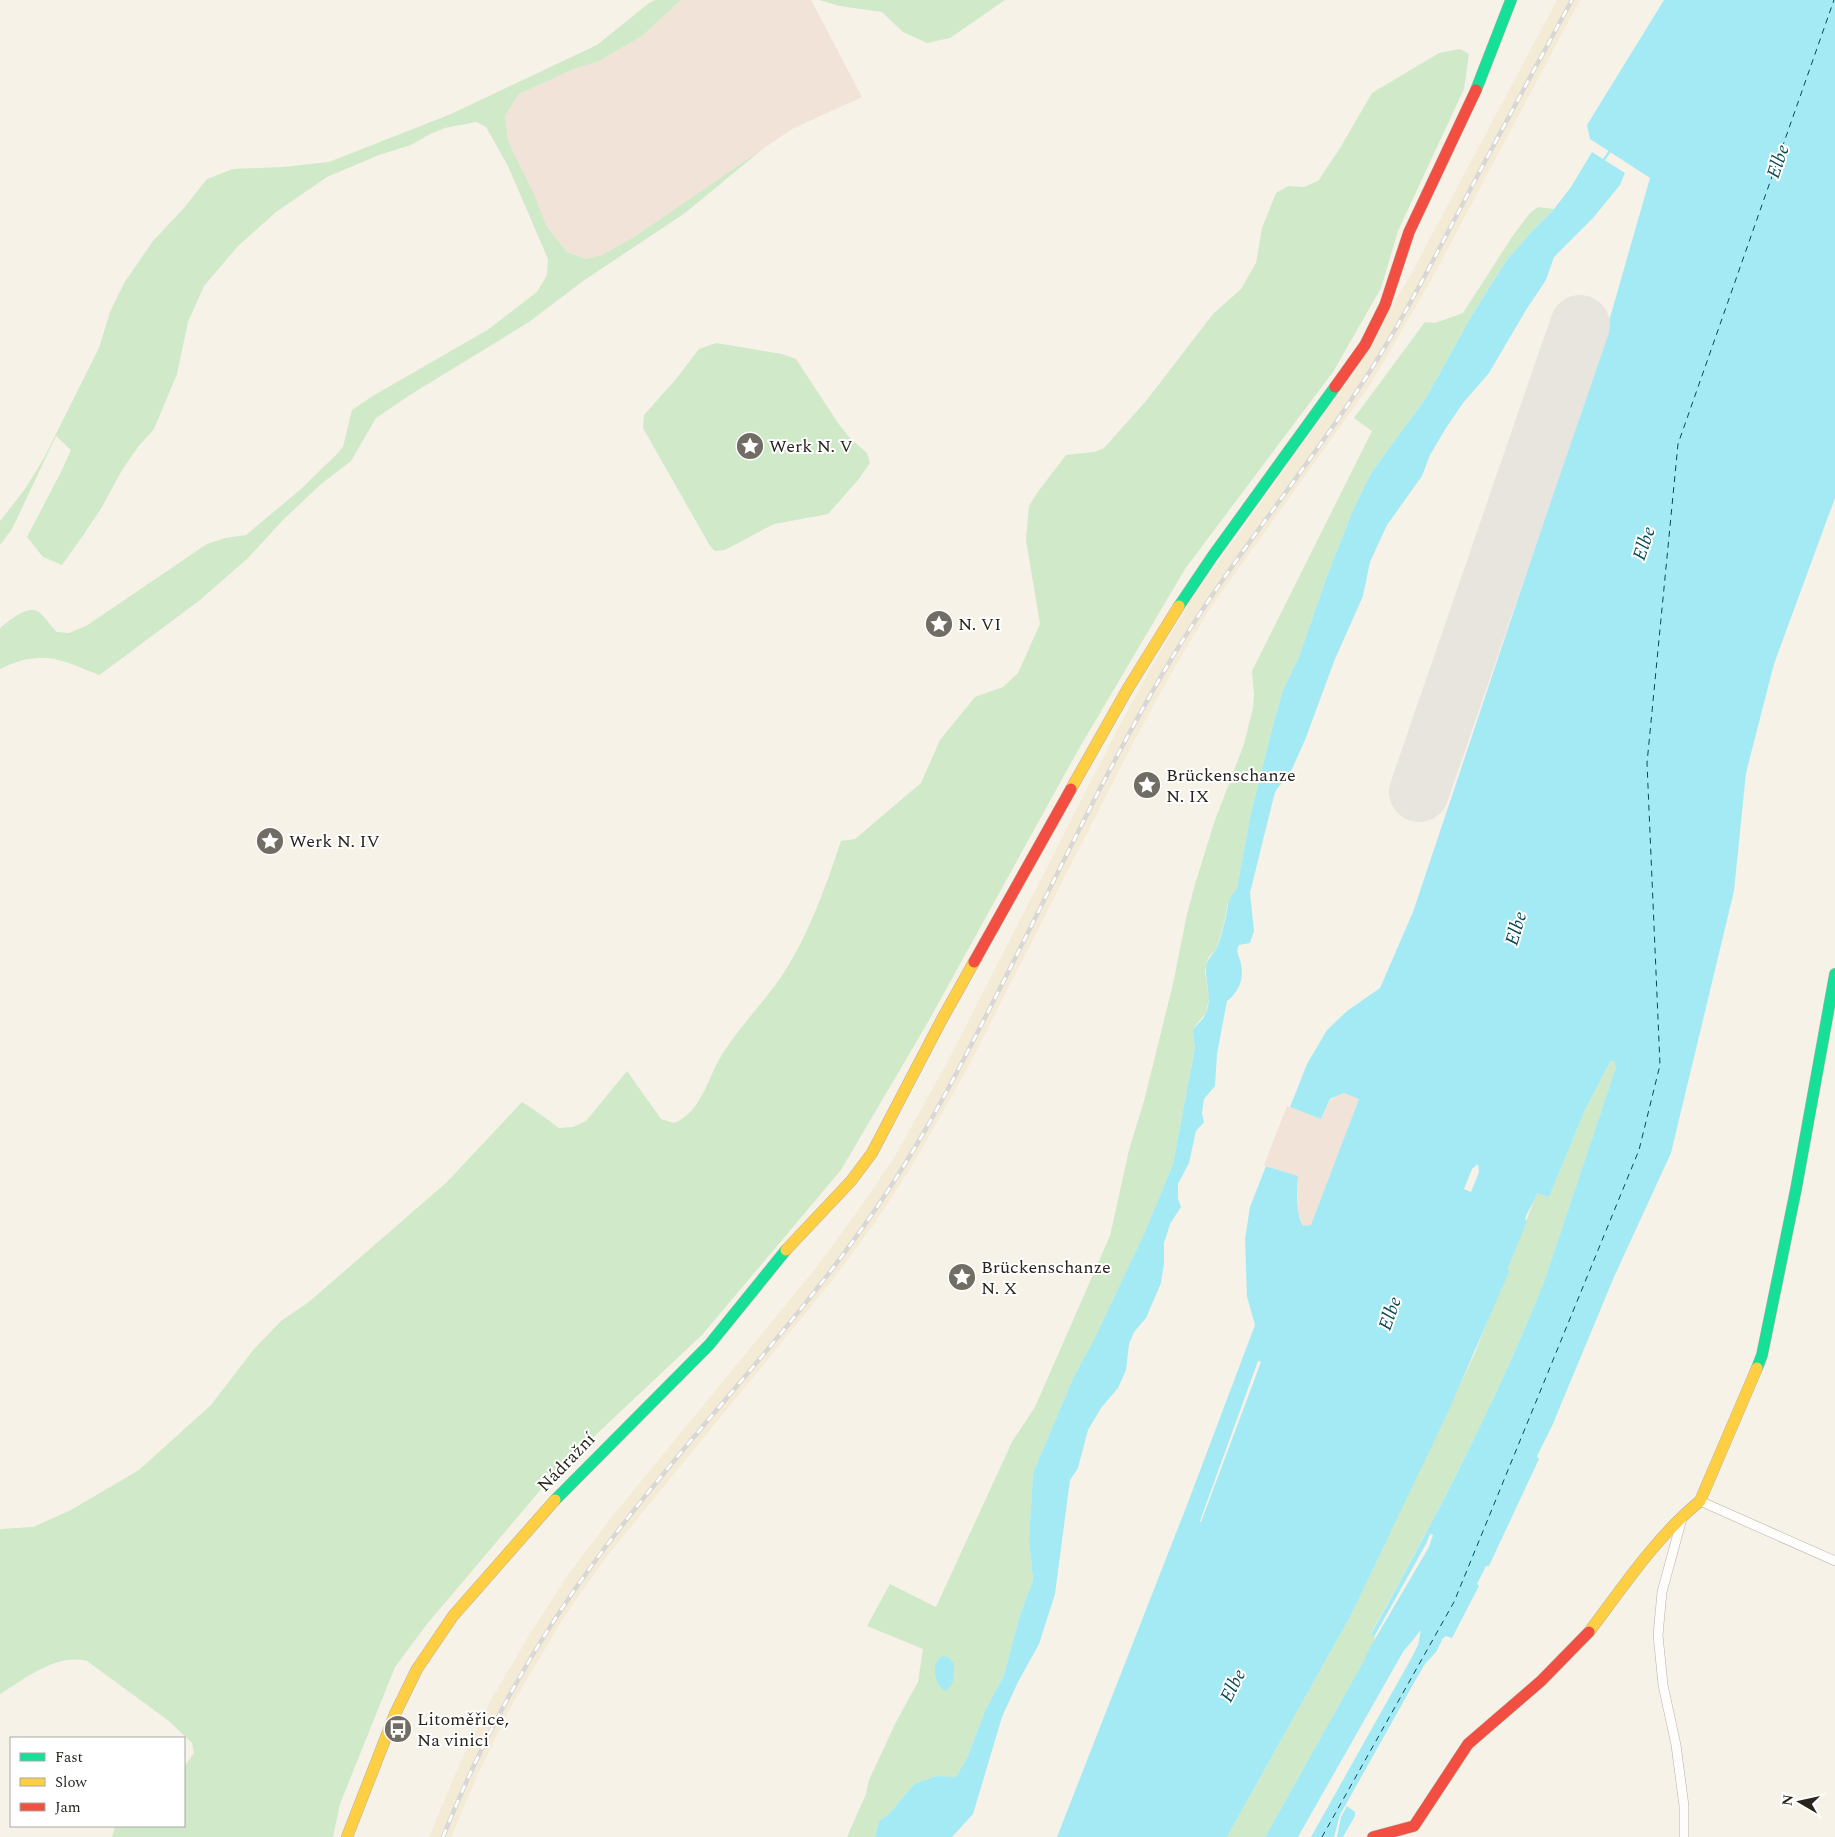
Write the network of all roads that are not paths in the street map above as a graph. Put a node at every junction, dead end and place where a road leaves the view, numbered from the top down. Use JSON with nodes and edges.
{"nodes":[{"id":1,"x":1511,"y":0,"type":"edge"},
{"id":2,"x":1835,"y":974,"type":"edge"},
{"id":3,"x":1700,"y":1501,"type":"junction"},
{"id":4,"x":1683,"y":1515,"type":"junction"},
{"id":5,"x":1835,"y":1561,"type":"edge"},
{"id":6,"x":347,"y":1837,"type":"edge"},
{"id":7,"x":1373,"y":1837,"type":"edge"},
{"id":8,"x":1684,"y":1837,"type":"edge"}],
"edges":[{"from":1,"to":6,"type":"main road","name":"Nádražní"},
{"from":2,"to":3,"type":"main road"},
{"from":3,"to":4,"type":"main road"},
{"from":3,"to":5,"type":"street"},
{"from":4,"to":7,"type":"main road"},
{"from":4,"to":8,"type":"street"}]}
